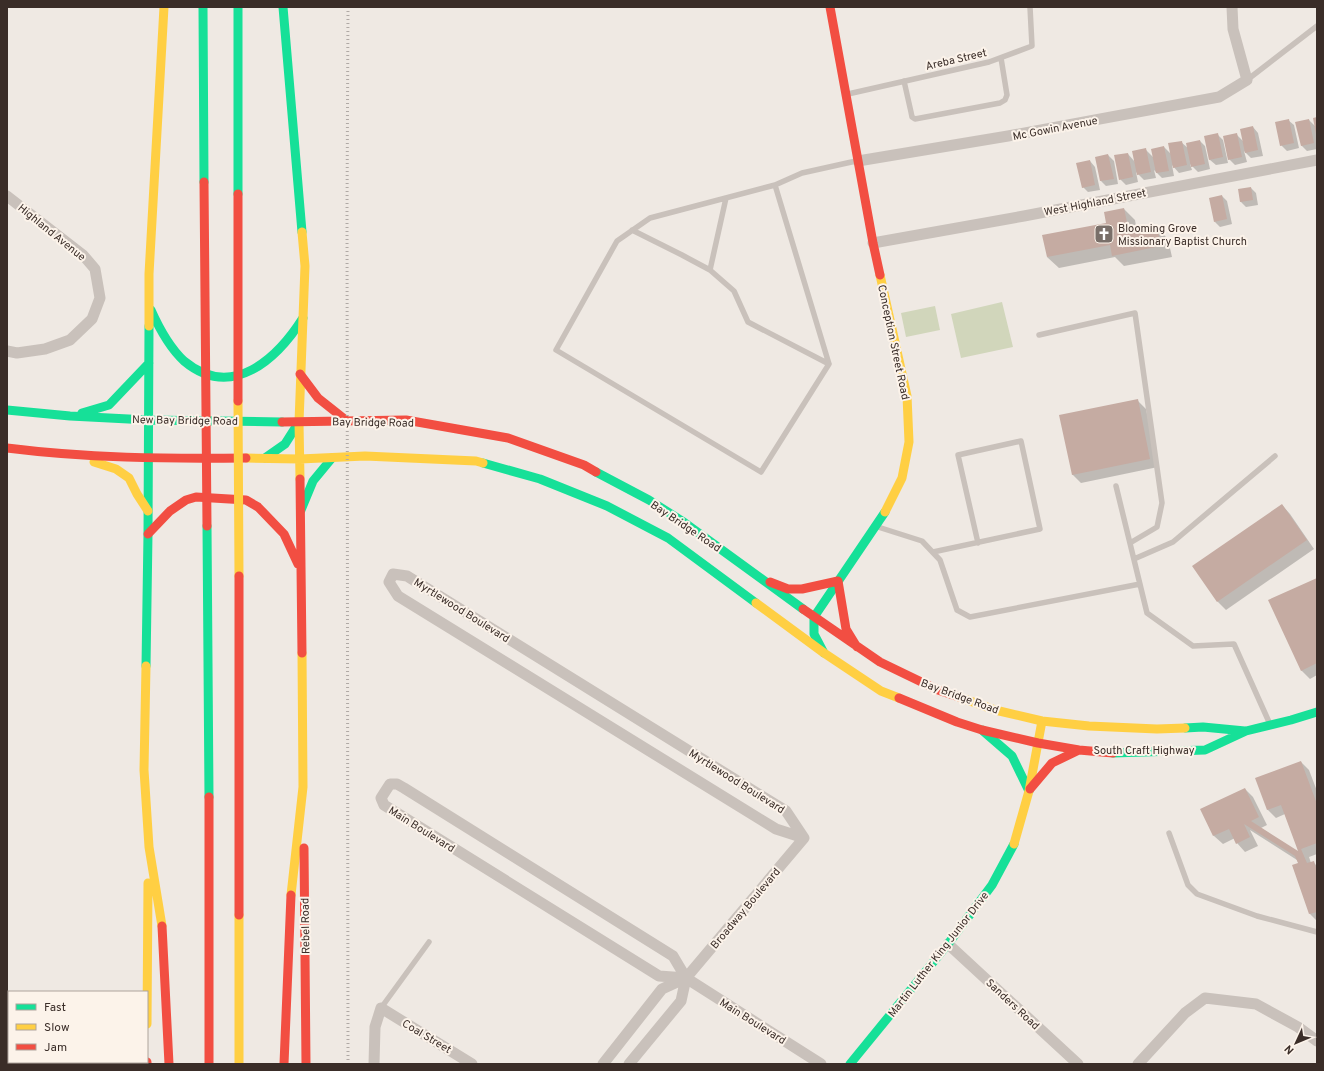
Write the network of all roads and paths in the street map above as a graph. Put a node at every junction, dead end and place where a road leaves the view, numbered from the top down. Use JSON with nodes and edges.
{"nodes":[{"id":1,"x":164,"y":7,"type":"edge"},
{"id":2,"x":203,"y":7,"type":"edge"},
{"id":3,"x":238,"y":7,"type":"edge"},
{"id":4,"x":283,"y":7,"type":"edge"},
{"id":5,"x":830,"y":7,"type":"edge"},
{"id":6,"x":1030,"y":7,"type":"edge"},
{"id":7,"x":1232,"y":7,"type":"edge"},
{"id":8,"x":1317,"y":26,"type":"edge"},
{"id":9,"x":1001,"y":58,"type":"junction"},
{"id":10,"x":1247,"y":80,"type":"junction"},
{"id":11,"x":904,"y":81,"type":"junction"},
{"id":12,"x":846,"y":94,"type":"junction"},
{"id":13,"x":1317,"y":160,"type":"edge"},
{"id":14,"x":858,"y":161,"type":"junction"},
{"id":15,"x":775,"y":185,"type":"junction"},
{"id":16,"x":7,"y":196,"type":"edge"},
{"id":17,"x":726,"y":198,"type":"junction"},
{"id":18,"x":632,"y":230,"type":"junction"},
{"id":19,"x":873,"y":243,"type":"junction"},
{"id":20,"x":710,"y":270,"type":"junction"},
{"id":21,"x":149,"y":306,"type":"junction"},
{"id":22,"x":304,"y":317,"type":"junction"},
{"id":23,"x":1039,"y":335,"type":"dead end"},
{"id":24,"x":7,"y":351,"type":"edge"},
{"id":25,"x":149,"y":363,"type":"junction"},
{"id":26,"x":829,"y":364,"type":"junction"},
{"id":27,"x":300,"y":374,"type":"junction"},
{"id":28,"x":7,"y":410,"type":"edge"},
{"id":29,"x":70,"y":416,"type":"junction"},
{"id":30,"x":148,"y":420,"type":"junction"},
{"id":31,"x":347,"y":421,"type":"junction"},
{"id":32,"x":300,"y":422,"type":"junction"},
{"id":33,"x":7,"y":448,"type":"edge"},
{"id":34,"x":73,"y":455,"type":"junction"},
{"id":35,"x":1275,"y":456,"type":"dead end"},
{"id":36,"x":148,"y":458,"type":"junction"},
{"id":37,"x":265,"y":458,"type":"junction"},
{"id":38,"x":332,"y":458,"type":"junction"},
{"id":39,"x":300,"y":459,"type":"junction"},
{"id":40,"x":1116,"y":486,"type":"dead end"},
{"id":41,"x":148,"y":511,"type":"junction"},
{"id":42,"x":300,"y":512,"type":"junction"},
{"id":43,"x":875,"y":526,"type":"junction"},
{"id":44,"x":148,"y":534,"type":"junction"},
{"id":45,"x":978,"y":543,"type":"junction"},
{"id":46,"x":1130,"y":543,"type":"junction"},
{"id":47,"x":932,"y":552,"type":"junction"},
{"id":48,"x":692,"y":556,"type":"junction"},
{"id":49,"x":1134,"y":559,"type":"junction"},
{"id":50,"x":720,"y":564,"type":"dead end"},
{"id":51,"x":301,"y":570,"type":"junction"},
{"id":52,"x":761,"y":578,"type":"junction"},
{"id":53,"x":838,"y":581,"type":"junction"},
{"id":54,"x":1140,"y":584,"type":"junction"},
{"id":55,"x":814,"y":617,"type":"junction"},
{"id":56,"x":803,"y":618,"type":"dead end"},
{"id":57,"x":858,"y":648,"type":"junction"},
{"id":58,"x":824,"y":653,"type":"junction"},
{"id":59,"x":1317,"y":712,"type":"edge"},
{"id":60,"x":1042,"y":721,"type":"junction"},
{"id":61,"x":1270,"y":726,"type":"junction"},
{"id":62,"x":982,"y":730,"type":"junction"},
{"id":63,"x":1246,"y":731,"type":"junction"},
{"id":64,"x":1038,"y":743,"type":"junction"},
{"id":65,"x":1079,"y":750,"type":"junction"},
{"id":66,"x":303,"y":787,"type":"junction"},
{"id":67,"x":1029,"y":791,"type":"junction"},
{"id":68,"x":1169,"y":832,"type":"dead end"},
{"id":69,"x":804,"y":838,"type":"junction"},
{"id":70,"x":149,"y":847,"type":"junction"},
{"id":71,"x":1317,"y":932,"type":"edge"},
{"id":72,"x":429,"y":942,"type":"dead end"},
{"id":73,"x":948,"y":944,"type":"junction"},
{"id":74,"x":686,"y":978,"type":"junction"},
{"id":75,"x":147,"y":991,"type":"edge"},
{"id":76,"x":381,"y":1008,"type":"junction"},
{"id":77,"x":1317,"y":1041,"type":"edge"},
{"id":78,"x":169,"y":1064,"type":"edge"},
{"id":79,"x":209,"y":1064,"type":"edge"},
{"id":80,"x":240,"y":1064,"type":"edge"},
{"id":81,"x":284,"y":1064,"type":"edge"},
{"id":82,"x":306,"y":1064,"type":"edge"},
{"id":83,"x":374,"y":1064,"type":"edge"},
{"id":84,"x":472,"y":1064,"type":"edge"},
{"id":85,"x":603,"y":1064,"type":"edge"},
{"id":86,"x":629,"y":1064,"type":"edge"},
{"id":87,"x":821,"y":1064,"type":"edge"},
{"id":88,"x":850,"y":1064,"type":"edge"},
{"id":89,"x":1078,"y":1064,"type":"edge"},
{"id":90,"x":1138,"y":1064,"type":"edge"}],
"edges":[{"from":1,"to":21,"type":"main road"},
{"from":2,"to":79,"type":"main road","bridge":true},
{"from":3,"to":80,"type":"main road","bridge":true},
{"from":4,"to":22,"type":"main road"},
{"from":5,"to":12,"type":"main road","name":"Conception Street Road"},
{"from":6,"to":9,"type":"lane","name":"Areba Street"},
{"from":7,"to":10,"type":"street"},
{"from":8,"to":10,"type":"lane"},
{"from":9,"to":11,"type":"lane","name":"Areba Street"},
{"from":9,"to":11,"type":"lane"},
{"from":10,"to":14,"type":"street","name":"Mc Gowin Avenue"},
{"from":11,"to":12,"type":"lane","name":"Areba Street"},
{"from":12,"to":14,"type":"main road","name":"Conception Street Road"},
{"from":13,"to":19,"type":"street","name":"West Highland Street"},
{"from":14,"to":15,"type":"lane"},
{"from":14,"to":19,"type":"main road","name":"Conception Street Road"},
{"from":15,"to":17,"type":"lane"},
{"from":15,"to":26,"type":"lane"},
{"from":16,"to":24,"type":"street","name":"Highland Avenue"},
{"from":17,"to":18,"type":"lane"},
{"from":17,"to":20,"type":"lane"},
{"from":18,"to":20,"type":"lane"},
{"from":18,"to":26,"type":"lane"},
{"from":19,"to":43,"type":"main road","name":"Conception Street Road"},
{"from":20,"to":26,"type":"lane"},
{"from":21,"to":22,"type":"main road"},
{"from":21,"to":25,"type":"main road"},
{"from":22,"to":27,"type":"main road"},
{"from":23,"to":46,"type":"lane"},
{"from":25,"to":29,"type":"main road"},
{"from":25,"to":30,"type":"main road"},
{"from":27,"to":31,"type":"main road"},
{"from":27,"to":32,"type":"main road"},
{"from":28,"to":29,"type":"main road","name":"New Bay Bridge Road"},
{"from":29,"to":30,"type":"main road","name":"New Bay Bridge Road"},
{"from":30,"to":32,"type":"main road","name":"New Bay Bridge Road"},
{"from":30,"to":36,"type":"main road"},
{"from":31,"to":32,"type":"main road","name":"Bay Bridge Road"},
{"from":31,"to":52,"type":"main road","name":"Bay Bridge Road"},
{"from":32,"to":37,"type":"main road"},
{"from":32,"to":39,"type":"main road"},
{"from":33,"to":34,"type":"main road"},
{"from":34,"to":36,"type":"main road","name":"Bay Bridge Road"},
{"from":34,"to":41,"type":"main road"},
{"from":35,"to":49,"type":"lane"},
{"from":36,"to":37,"type":"main road","name":"Bay Bridge Road"},
{"from":36,"to":41,"type":"main road"},
{"from":37,"to":39,"type":"main road","name":"Bay Bridge Road"},
{"from":38,"to":39,"type":"main road","name":"Bay Bridge Road"},
{"from":38,"to":42,"type":"main road"},
{"from":38,"to":48,"type":"main road","name":"Bay Bridge Road"},
{"from":39,"to":42,"type":"main road"},
{"from":40,"to":46,"type":"lane"},
{"from":41,"to":44,"type":"main road"},
{"from":42,"to":51,"type":"main road"},
{"from":43,"to":47,"type":"lane"},
{"from":43,"to":53,"type":"main road","name":"Conception Street Road"},
{"from":44,"to":51,"type":"main road"},
{"from":44,"to":70,"type":"main road"},
{"from":45,"to":45,"type":"lane"},
{"from":45,"to":47,"type":"lane"},
{"from":46,"to":49,"type":"lane"},
{"from":47,"to":54,"type":"lane"},
{"from":48,"to":50,"type":"main road"},
{"from":48,"to":58,"type":"main road","name":"Bay Bridge Road"},
{"from":49,"to":54,"type":"lane"},
{"from":51,"to":66,"type":"main road"},
{"from":52,"to":53,"type":"main road"},
{"from":52,"to":55,"type":"main road","name":"Bay Bridge Road"},
{"from":53,"to":55,"type":"main road","name":"Conception Street Road"},
{"from":53,"to":57,"type":"main road"},
{"from":54,"to":61,"type":"lane"},
{"from":55,"to":56,"type":"main road"},
{"from":55,"to":57,"type":"main road","name":"Bay Bridge Road"},
{"from":55,"to":58,"type":"main road"},
{"from":57,"to":60,"type":"main road","name":"Bay Bridge Road"},
{"from":58,"to":62,"type":"main road","name":"Bay Bridge Road"},
{"from":59,"to":61,"type":"main road","name":"South Craft Highway"},
{"from":60,"to":63,"type":"main road","name":"South Craft Highway"},
{"from":60,"to":64,"type":"main road","name":"Martin Luther King Junior Drive"},
{"from":61,"to":63,"type":"main road","name":"South Craft Highway"},
{"from":62,"to":64,"type":"main road","name":"Bay Bridge Road"},
{"from":62,"to":67,"type":"main road"},
{"from":63,"to":65,"type":"main road","name":"South Craft Highway"},
{"from":64,"to":65,"type":"main road","name":"South Craft Highway"},
{"from":64,"to":67,"type":"main road","name":"Martin Luther King Junior Drive"},
{"from":65,"to":67,"type":"main road"},
{"from":66,"to":81,"type":"main road"},
{"from":66,"to":82,"type":"main road","name":"Rebel Road"},
{"from":67,"to":73,"type":"main road","name":"Martin Luther King Junior Drive"},
{"from":68,"to":71,"type":"lane"},
{"from":69,"to":69,"type":"street","name":"Myrtlewood Boulevard"},
{"from":69,"to":74,"type":"street","name":"Broadway Boulevard"},
{"from":70,"to":75,"type":"main road"},
{"from":70,"to":78,"type":"main road"},
{"from":72,"to":76,"type":"lane"},
{"from":73,"to":88,"type":"main road","name":"Martin Luther King Junior Drive"},
{"from":73,"to":89,"type":"street","name":"Sanders Road"},
{"from":74,"to":74,"type":"street","name":"Main Boulevard"},
{"from":74,"to":85,"type":"street","name":"Broadway Boulevard"},
{"from":74,"to":86,"type":"street","name":"Broadway Boulevard"},
{"from":74,"to":87,"type":"street","name":"Main Boulevard"},
{"from":76,"to":83,"type":"street"},
{"from":76,"to":84,"type":"street","name":"Coal Street"},
{"from":77,"to":90,"type":"street"}]}
